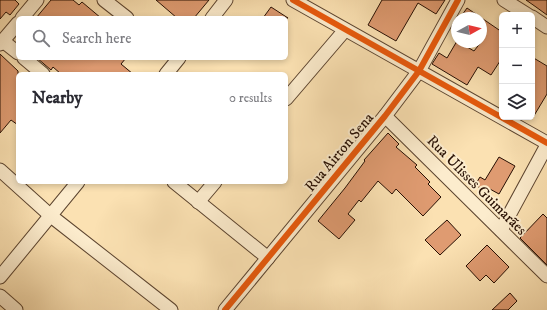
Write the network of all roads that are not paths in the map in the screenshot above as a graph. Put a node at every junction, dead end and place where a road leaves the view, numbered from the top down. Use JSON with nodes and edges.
{"nodes":[{"id":1,"x":37,"y":0,"type":"edge"},
{"id":2,"x":104,"y":0,"type":"edge"},
{"id":3,"x":226,"y":0,"type":"edge"},
{"id":4,"x":293,"y":0,"type":"edge"},
{"id":5,"x":458,"y":0,"type":"edge"},
{"id":6,"x":504,"y":0,"type":"edge"},
{"id":7,"x":523,"y":12,"type":"edge"},
{"id":8,"x":24,"y":16,"type":"edge"},
{"id":9,"x":124,"y":16,"type":"edge"},
{"id":10,"x":214,"y":16,"type":"edge"},
{"id":11,"x":535,"y":19,"type":"edge"},
{"id":12,"x":16,"y":25,"type":"edge"},
{"id":13,"x":547,"y":27,"type":"edge"},
{"id":14,"x":345,"y":30,"type":"junction"},
{"id":15,"x":2,"y":42,"type":"edge"},
{"id":16,"x":16,"y":52,"type":"edge"},
{"id":17,"x":26,"y":60,"type":"edge"},
{"id":18,"x":176,"y":60,"type":"edge"},
{"id":19,"x":419,"y":71,"type":"junction"},
{"id":20,"x":41,"y":72,"type":"edge"},
{"id":21,"x":168,"y":72,"type":"edge"},
{"id":22,"x":288,"y":97,"type":"edge"},
{"id":23,"x":385,"y":116,"type":"junction"},
{"id":24,"x":547,"y":144,"type":"edge"},
{"id":25,"x":0,"y":170,"type":"edge"},
{"id":26,"x":76,"y":184,"type":"edge"},
{"id":27,"x":176,"y":184,"type":"edge"},
{"id":28,"x":213,"y":184,"type":"edge"},
{"id":29,"x":198,"y":202,"type":"junction"},
{"id":30,"x":51,"y":216,"type":"junction"},
{"id":31,"x":501,"y":230,"type":"junction"},
{"id":32,"x":268,"y":258,"type":"junction"},
{"id":33,"x":0,"y":276,"type":"edge"},
{"id":34,"x":547,"y":276,"type":"edge"},
{"id":35,"x":0,"y":296,"type":"edge"},
{"id":36,"x":16,"y":310,"type":"edge"},
{"id":37,"x":171,"y":310,"type":"edge"},
{"id":38,"x":226,"y":310,"type":"edge"}],
"edges":[{"from":1,"to":8,"type":"street"},
{"from":2,"to":9,"type":"street"},
{"from":3,"to":10,"type":"street"},
{"from":4,"to":14,"type":"street"},
{"from":5,"to":19,"type":"street","name":"Rua Airton Sena"},
{"from":6,"to":7,"type":"street"},
{"from":11,"to":13,"type":"street"},
{"from":12,"to":15,"type":"street"},
{"from":14,"to":19,"type":"street"},
{"from":14,"to":22,"type":"street"},
{"from":15,"to":16,"type":"street"},
{"from":17,"to":20,"type":"street"},
{"from":18,"to":21,"type":"street"},
{"from":19,"to":23,"type":"street","name":"Rua Airton Sena"},
{"from":19,"to":24,"type":"street"},
{"from":23,"to":31,"type":"street","name":"Rua Ulisses Guimarães"},
{"from":23,"to":32,"type":"street","name":"Rua Airton Sena"},
{"from":24,"to":31,"type":"street"},
{"from":25,"to":30,"type":"street"},
{"from":26,"to":30,"type":"street"},
{"from":27,"to":29,"type":"street"},
{"from":28,"to":29,"type":"street"},
{"from":29,"to":32,"type":"street"},
{"from":30,"to":33,"type":"street"},
{"from":30,"to":37,"type":"street"},
{"from":31,"to":34,"type":"street","name":"Rua Ulisses Guimarães"},
{"from":32,"to":38,"type":"street","name":"Rua Airton Sena"},
{"from":35,"to":36,"type":"street"}]}
